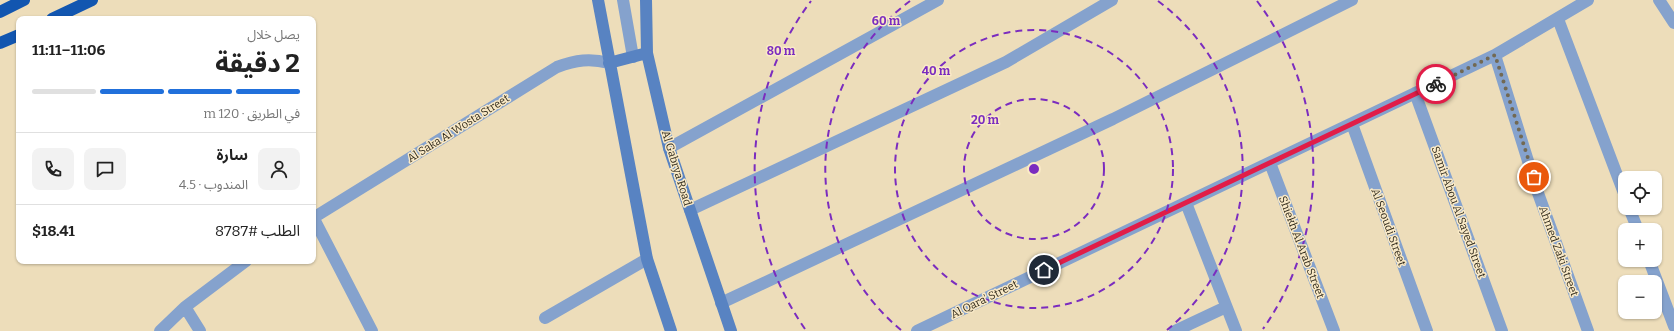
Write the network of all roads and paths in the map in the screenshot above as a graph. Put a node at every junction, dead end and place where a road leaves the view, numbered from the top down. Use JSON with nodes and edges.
{"nodes":[{"id":1,"x":24,"y":0,"type":"edge"},
{"id":2,"x":92,"y":0,"type":"edge"},
{"id":3,"x":598,"y":0,"type":"edge"},
{"id":4,"x":624,"y":0,"type":"edge"},
{"id":5,"x":646,"y":0,"type":"edge"},
{"id":6,"x":938,"y":0,"type":"edge"},
{"id":7,"x":1112,"y":0,"type":"edge"},
{"id":8,"x":1352,"y":0,"type":"edge"},
{"id":9,"x":1588,"y":0,"type":"edge"},
{"id":10,"x":1659,"y":0,"type":"edge"},
{"id":11,"x":0,"y":12,"type":"edge"},
{"id":12,"x":58,"y":16,"type":"edge"},
{"id":13,"x":1558,"y":19,"type":"junction"},
{"id":14,"x":1674,"y":23,"type":"edge"},
{"id":15,"x":16,"y":36,"type":"edge"},
{"id":16,"x":0,"y":44,"type":"edge"},
{"id":17,"x":647,"y":53,"type":"junction"},
{"id":18,"x":1495,"y":55,"type":"junction"},
{"id":19,"x":633,"y":56,"type":"junction"},
{"id":20,"x":609,"y":63,"type":"junction"},
{"id":21,"x":1415,"y":93,"type":"junction"},
{"id":22,"x":1352,"y":124,"type":"junction"},
{"id":23,"x":669,"y":148,"type":"junction"},
{"id":24,"x":1270,"y":163,"type":"junction"},
{"id":25,"x":1618,"y":178,"type":"edge"},
{"id":26,"x":1186,"y":203,"type":"junction"},
{"id":27,"x":690,"y":210,"type":"junction"},
{"id":28,"x":316,"y":215,"type":"edge"},
{"id":29,"x":316,"y":223,"type":"edge"},
{"id":30,"x":647,"y":259,"type":"junction"},
{"id":31,"x":242,"y":264,"type":"edge"},
{"id":32,"x":1652,"y":267,"type":"edge"},
{"id":33,"x":721,"y":303,"type":"junction"},
{"id":34,"x":1226,"y":307,"type":"junction"},
{"id":35,"x":185,"y":308,"type":"junction"},
{"id":36,"x":545,"y":318,"type":"dead end"},
{"id":37,"x":1674,"y":326,"type":"edge"},
{"id":38,"x":160,"y":331,"type":"edge"},
{"id":39,"x":200,"y":331,"type":"edge"},
{"id":40,"x":372,"y":331,"type":"edge"},
{"id":41,"x":671,"y":331,"type":"edge"},
{"id":42,"x":731,"y":331,"type":"edge"},
{"id":43,"x":917,"y":331,"type":"edge"},
{"id":44,"x":1175,"y":331,"type":"edge"},
{"id":45,"x":1236,"y":331,"type":"edge"},
{"id":46,"x":1334,"y":331,"type":"edge"},
{"id":47,"x":1427,"y":331,"type":"edge"},
{"id":48,"x":1502,"y":331,"type":"edge"},
{"id":49,"x":1588,"y":331,"type":"edge"}],
"edges":[{"from":1,"to":11,"type":"highway"},
{"from":2,"to":12,"type":"highway"},
{"from":3,"to":20,"type":"street"},
{"from":4,"to":19,"type":"street"},
{"from":5,"to":17,"type":"street","name":"Al Gabrya Road"},
{"from":6,"to":23,"type":"street"},
{"from":7,"to":27,"type":"street"},
{"from":8,"to":33,"type":"street"},
{"from":9,"to":13,"type":"street","name":"Al Qara' Street"},
{"from":10,"to":14,"type":"street"},
{"from":13,"to":18,"type":"street","name":"Al Qara' Street"},
{"from":13,"to":25,"type":"street"},
{"from":15,"to":16,"type":"highway"},
{"from":17,"to":19,"type":"street"},
{"from":17,"to":23,"type":"street","name":"Al Gabrya Road"},
{"from":18,"to":21,"type":"street","name":"Al Qara' Street"},
{"from":18,"to":49,"type":"street","name":"Ahmed Zaki Street"},
{"from":19,"to":20,"type":"street"},
{"from":20,"to":28,"type":"street","name":"Al Saka Al Wosta Street"},
{"from":20,"to":30,"type":"street"},
{"from":21,"to":22,"type":"street","name":"Al Qara' Street"},
{"from":21,"to":48,"type":"street","name":"Samir Abou Al Sayed Street"},
{"from":22,"to":24,"type":"street","name":"Al Qara' Street"},
{"from":22,"to":47,"type":"street","name":"Al Seoudi Street"},
{"from":23,"to":27,"type":"street","name":"Al Gabrya Road"},
{"from":24,"to":26,"type":"street","name":"Al Qara' Street"},
{"from":24,"to":46,"type":"street","name":"Shiekh Al Arab Street"},
{"from":26,"to":34,"type":"street"},
{"from":26,"to":43,"type":"street","name":"Al Qara' Street"},
{"from":27,"to":33,"type":"street","name":"Al Gabrya Road"},
{"from":29,"to":40,"type":"street"},
{"from":30,"to":36,"type":"street"},
{"from":30,"to":41,"type":"street"},
{"from":31,"to":35,"type":"street"},
{"from":32,"to":37,"type":"street"},
{"from":33,"to":42,"type":"street","name":"Al Gabrya Road"},
{"from":34,"to":44,"type":"street"},
{"from":34,"to":45,"type":"street"},
{"from":35,"to":38,"type":"street"},
{"from":35,"to":39,"type":"street"}]}
